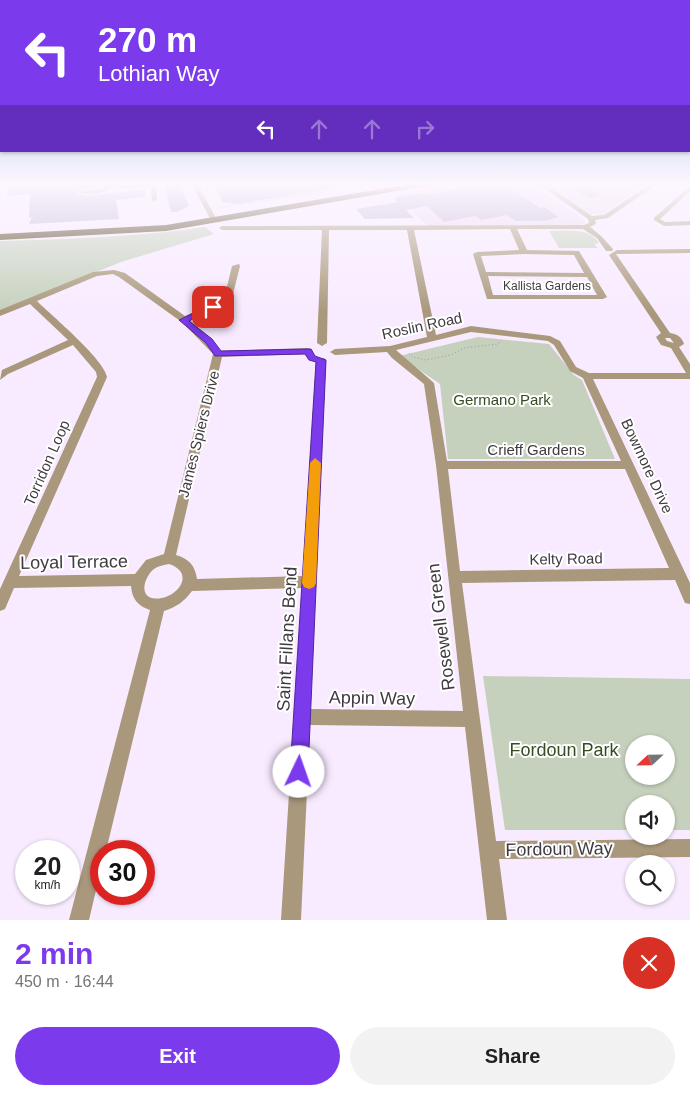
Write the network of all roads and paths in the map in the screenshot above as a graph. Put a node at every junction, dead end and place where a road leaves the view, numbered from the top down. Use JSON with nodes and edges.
{"nodes":[{"id":1,"x":46,"y":226,"type":"edge"},
{"id":2,"x":154,"y":226,"type":"edge"},
{"id":3,"x":588,"y":226,"type":"edge"},
{"id":4,"x":512,"y":227,"type":"junction"},
{"id":5,"x":585,"y":227,"type":"junction"},
{"id":6,"x":0,"y":228,"type":"edge"},
{"id":7,"x":222,"y":228,"type":"dead end"},
{"id":8,"x":326,"y":228,"type":"junction"},
{"id":9,"x":410,"y":228,"type":"junction"},
{"id":10,"x":0,"y":237,"type":"edge"},
{"id":11,"x":690,"y":251,"type":"edge"},
{"id":12,"x":524,"y":252,"type":"junction"},
{"id":13,"x":613,"y":252,"type":"junction"},
{"id":14,"x":236,"y":266,"type":"dead end"},
{"id":15,"x":484,"y":274,"type":"junction"},
{"id":16,"x":590,"y":275,"type":"junction"},
{"id":17,"x":31,"y":300,"type":"junction"},
{"id":18,"x":0,"y":314,"type":"edge"},
{"id":19,"x":183,"y":320,"type":"junction"},
{"id":20,"x":505,"y":334,"type":"junction"},
{"id":21,"x":432,"y":339,"type":"junction"},
{"id":22,"x":690,"y":340,"type":"edge"},
{"id":23,"x":74,"y":341,"type":"junction"},
{"id":24,"x":322,"y":343,"type":"junction"},
{"id":25,"x":676,"y":343,"type":"junction"},
{"id":26,"x":396,"y":347,"type":"junction"},
{"id":27,"x":308,"y":352,"type":"junction"},
{"id":28,"x":335,"y":352,"type":"junction"},
{"id":29,"x":218,"y":354,"type":"junction"},
{"id":30,"x":321,"y":360,"type":"junction"},
{"id":31,"x":690,"y":371,"type":"edge"},
{"id":32,"x":587,"y":376,"type":"junction"},
{"id":33,"x":690,"y":376,"type":"edge"},
{"id":34,"x":0,"y":377,"type":"edge"},
{"id":35,"x":442,"y":465,"type":"junction"},
{"id":36,"x":629,"y":465,"type":"junction"},
{"id":37,"x":169,"y":558,"type":"junction"},
{"id":38,"x":679,"y":574,"type":"junction"},
{"id":39,"x":454,"y":577,"type":"junction"},
{"id":40,"x":138,"y":580,"type":"junction"},
{"id":41,"x":11,"y":582,"type":"junction"},
{"id":42,"x":309,"y":582,"type":"junction"},
{"id":43,"x":189,"y":585,"type":"junction"},
{"id":44,"x":690,"y":598,"type":"edge"},
{"id":45,"x":0,"y":604,"type":"edge"},
{"id":46,"x":158,"y":605,"type":"junction"},
{"id":47,"x":302,"y":717,"type":"junction"},
{"id":48,"x":472,"y":719,"type":"junction"},
{"id":49,"x":690,"y":848,"type":"edge"},
{"id":50,"x":488,"y":850,"type":"junction"},
{"id":51,"x":80,"y":920,"type":"edge"},
{"id":52,"x":291,"y":920,"type":"edge"},
{"id":53,"x":497,"y":920,"type":"edge"}],
"edges":[{"from":1,"to":6,"type":"highway"},
{"from":2,"to":10,"type":"highway"},
{"from":3,"to":5,"type":"street"},
{"from":4,"to":5,"type":"street"},
{"from":4,"to":9,"type":"street"},
{"from":4,"to":12,"type":"street"},
{"from":5,"to":13,"type":"street"},
{"from":7,"to":8,"type":"street"},
{"from":8,"to":9,"type":"street"},
{"from":8,"to":24,"type":"street"},
{"from":9,"to":21,"type":"street"},
{"from":11,"to":13,"type":"street"},
{"from":12,"to":15,"type":"street","name":"Kallista Gardens"},
{"from":12,"to":16,"type":"street","name":"Kallista Gardens"},
{"from":13,"to":25,"type":"street"},
{"from":14,"to":19,"type":"street"},
{"from":15,"to":16,"type":"street","name":"Kallista Gardens"},
{"from":15,"to":16,"type":"street","name":"Kallista Gardens"},
{"from":17,"to":18,"type":"street","name":"James Spiers Drive"},
{"from":17,"to":19,"type":"street","name":"James Spiers Drive"},
{"from":17,"to":23,"type":"street","name":"Torridon Loop"},
{"from":19,"to":29,"type":"street","name":"James Spiers Drive"},
{"from":20,"to":21,"type":"street","name":"Roslin Road"},
{"from":20,"to":26,"type":"path"},
{"from":20,"to":32,"type":"street","name":"Roslin Road"},
{"from":21,"to":26,"type":"street","name":"Roslin Road"},
{"from":22,"to":25,"type":"street"},
{"from":23,"to":34,"type":"street"},
{"from":23,"to":41,"type":"street","name":"Torridon Loop"},
{"from":24,"to":27,"type":"street"},
{"from":24,"to":28,"type":"street"},
{"from":25,"to":31,"type":"street"},
{"from":26,"to":28,"type":"street","name":"Roslin Road"},
{"from":26,"to":35,"type":"street","name":"Rosewell Green"},
{"from":27,"to":29,"type":"street"},
{"from":27,"to":30,"type":"street"},
{"from":28,"to":30,"type":"street"},
{"from":29,"to":37,"type":"street","name":"James Spiers Drive"},
{"from":30,"to":42,"type":"street","name":"Saint Fillans Bend"},
{"from":32,"to":33,"type":"street"},
{"from":32,"to":36,"type":"street","name":"Bowmore Drive"},
{"from":35,"to":36,"type":"street","name":"Crieff Gardens"},
{"from":35,"to":39,"type":"street","name":"Rosewell Green"},
{"from":36,"to":38,"type":"street","name":"Bowmore Drive"},
{"from":37,"to":40,"type":"street"},
{"from":37,"to":43,"type":"street"},
{"from":38,"to":39,"type":"street","name":"Kelty Road"},
{"from":38,"to":44,"type":"street","name":"Bowmore Drive"},
{"from":39,"to":48,"type":"street","name":"Rosewell Green"},
{"from":40,"to":41,"type":"street","name":"Loyal Terrace"},
{"from":40,"to":46,"type":"street"},
{"from":41,"to":45,"type":"street","name":"Torridon Loop"},
{"from":42,"to":43,"type":"street"},
{"from":42,"to":47,"type":"street","name":"Saint Fillans Bend"},
{"from":43,"to":46,"type":"street"},
{"from":46,"to":51,"type":"street"},
{"from":47,"to":48,"type":"street","name":"Appin Way"},
{"from":47,"to":52,"type":"street","name":"Saint Fillans Bend"},
{"from":48,"to":50,"type":"street","name":"Rosewell Green"},
{"from":49,"to":50,"type":"street","name":"Fordoun Way"},
{"from":50,"to":53,"type":"street","name":"Rosewell Green"}]}
